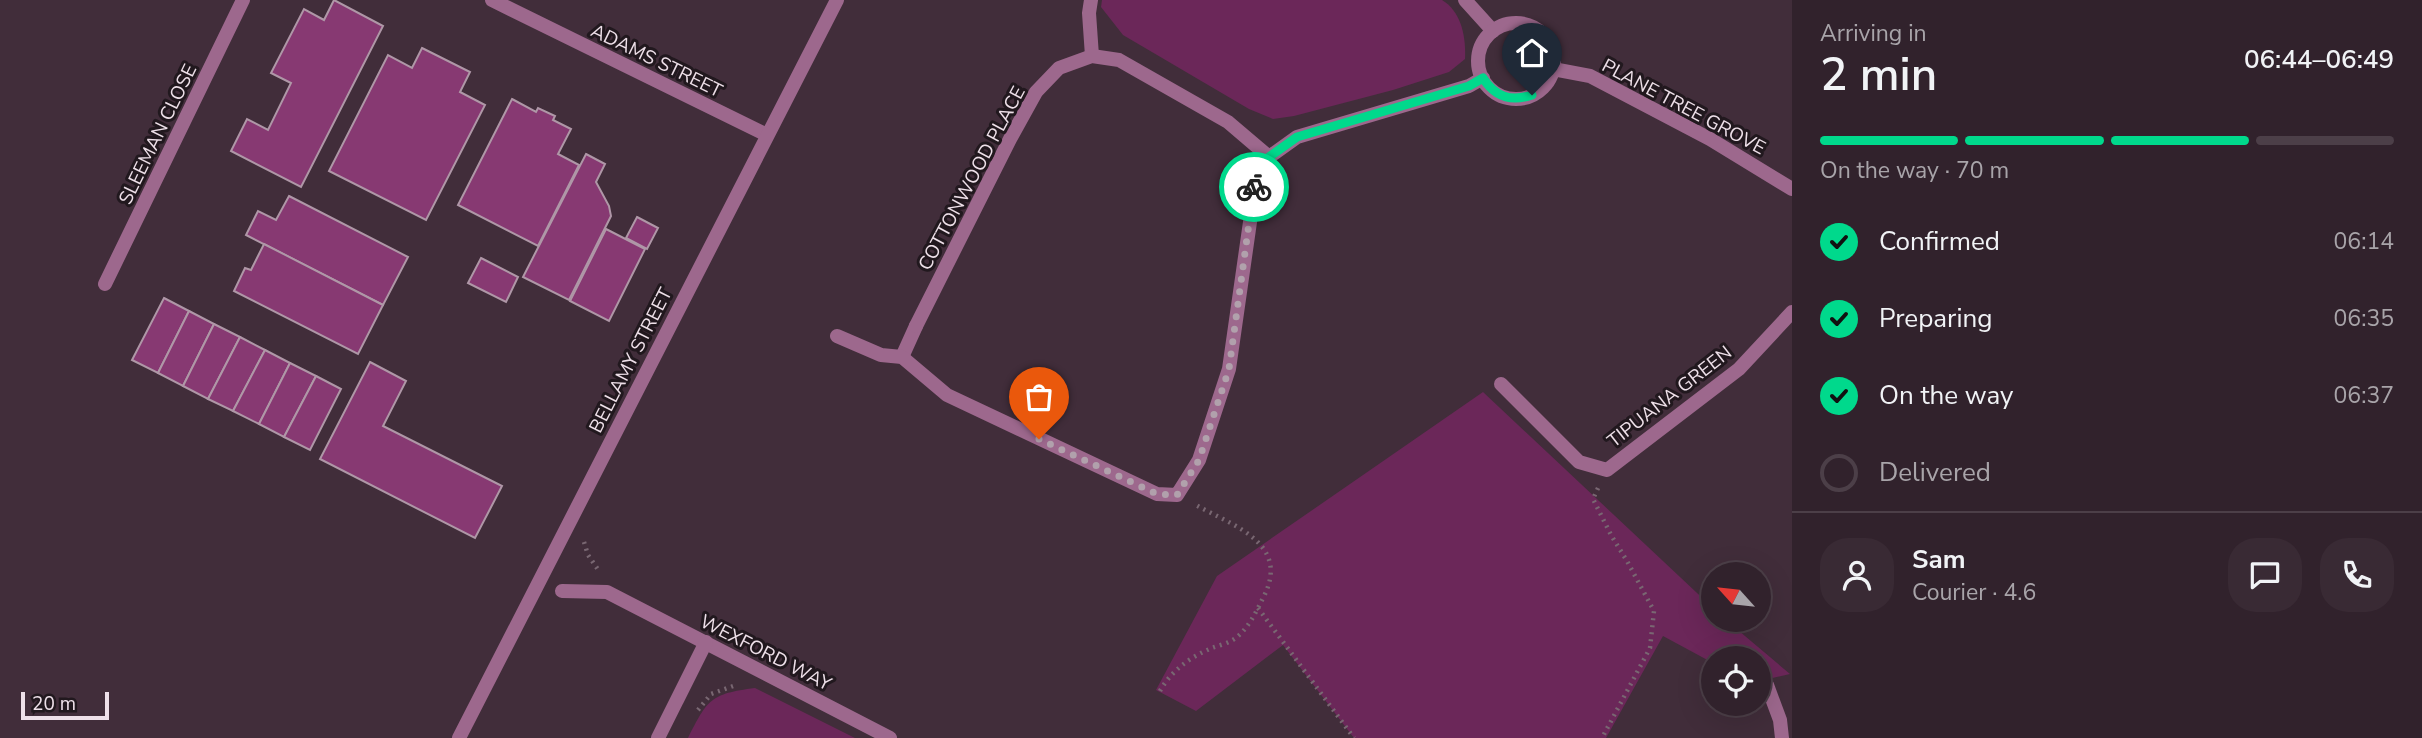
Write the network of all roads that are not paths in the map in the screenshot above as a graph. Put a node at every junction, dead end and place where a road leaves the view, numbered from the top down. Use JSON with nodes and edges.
{"nodes":[{"id":1,"x":243,"y":0,"type":"edge"},
{"id":2,"x":492,"y":0,"type":"edge"},
{"id":3,"x":837,"y":0,"type":"edge"},
{"id":4,"x":1091,"y":0,"type":"edge"},
{"id":5,"x":1465,"y":0,"type":"edge"},
{"id":6,"x":1493,"y":31,"type":"junction"},
{"id":7,"x":1091,"y":56,"type":"junction"},
{"id":8,"x":1553,"y":69,"type":"junction"},
{"id":9,"x":1483,"y":78,"type":"junction"},
{"id":10,"x":766,"y":135,"type":"junction"},
{"id":11,"x":1269,"y":157,"type":"junction"},
{"id":12,"x":1792,"y":189,"type":"edge"},
{"id":13,"x":105,"y":284,"type":"dead end"},
{"id":14,"x":1792,"y":312,"type":"edge"},
{"id":15,"x":837,"y":337,"type":"dead end"},
{"id":16,"x":902,"y":357,"type":"junction"},
{"id":17,"x":1501,"y":384,"type":"dead end"},
{"id":18,"x":562,"y":592,"type":"dead end"},
{"id":19,"x":706,"y":642,"type":"junction"},
{"id":20,"x":1771,"y":696,"type":"edge"},
{"id":21,"x":459,"y":738,"type":"edge"},
{"id":22,"x":658,"y":738,"type":"edge"},
{"id":23,"x":890,"y":738,"type":"edge"},
{"id":24,"x":1782,"y":738,"type":"edge"}],
"edges":[{"from":1,"to":13,"type":"street","name":"SLEEMAN CLOSE"},
{"from":2,"to":10,"type":"street","name":"ADAMS STREET"},
{"from":3,"to":10,"type":"street","name":"BELLAMY STREET"},
{"from":4,"to":7,"type":"street"},
{"from":5,"to":6,"type":"street"},
{"from":6,"to":8,"type":"street"},
{"from":6,"to":9,"type":"street"},
{"from":7,"to":11,"type":"street"},
{"from":7,"to":16,"type":"street","name":"COTTONWOOD PLACE"},
{"from":8,"to":9,"type":"street"},
{"from":8,"to":12,"type":"street","name":"PLANE TREE GROVE"},
{"from":9,"to":11,"type":"street"},
{"from":10,"to":21,"type":"street","name":"BELLAMY STREET"},
{"from":11,"to":16,"type":"street"},
{"from":14,"to":17,"type":"street","name":"TIPUANA GREEN"},
{"from":15,"to":16,"type":"street"},
{"from":18,"to":19,"type":"street","name":"WEXFORD WAY"},
{"from":19,"to":22,"type":"street"},
{"from":19,"to":23,"type":"street","name":"WEXFORD WAY"},
{"from":20,"to":24,"type":"street"}]}
